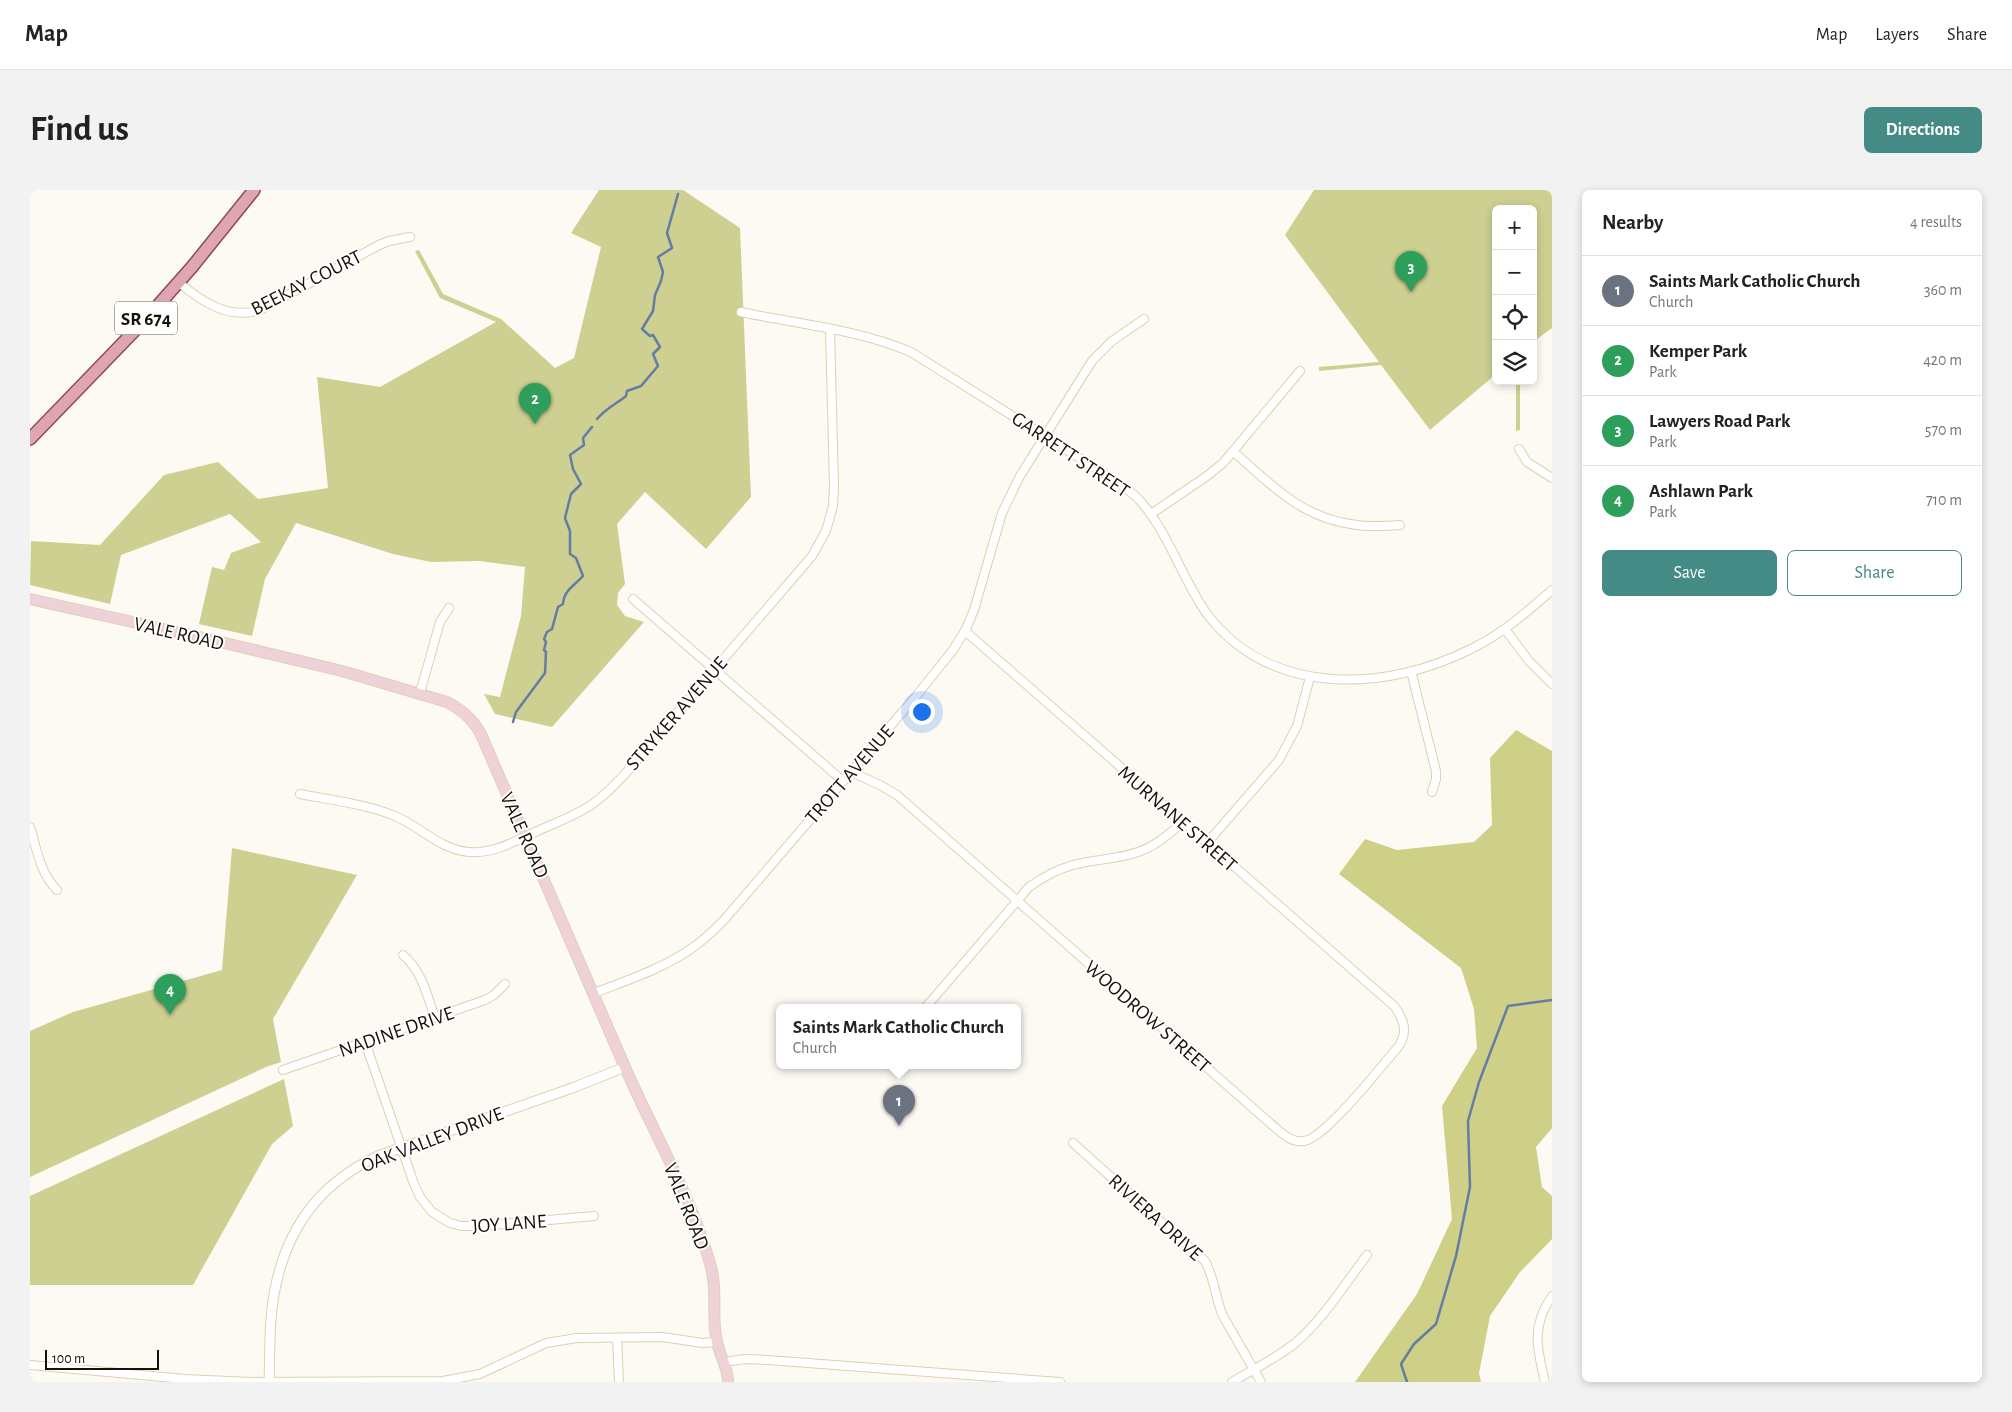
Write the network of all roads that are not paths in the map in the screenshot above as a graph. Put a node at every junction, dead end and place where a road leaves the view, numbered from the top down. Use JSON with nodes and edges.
{"nodes":[{"id":1,"x":254,"y":190,"type":"edge"},
{"id":2,"x":410,"y":237,"type":"dead end"},
{"id":3,"x":178,"y":282,"type":"junction"},
{"id":4,"x":741,"y":312,"type":"dead end"},
{"id":5,"x":1144,"y":319,"type":"dead end"},
{"id":6,"x":830,"y":330,"type":"junction"},
{"id":7,"x":1300,"y":372,"type":"dead end"},
{"id":8,"x":1045,"y":436,"type":"junction"},
{"id":9,"x":30,"y":439,"type":"edge"},
{"id":10,"x":1518,"y":448,"type":"dead end"},
{"id":11,"x":1234,"y":452,"type":"junction"},
{"id":12,"x":1552,"y":478,"type":"edge"},
{"id":13,"x":1150,"y":514,"type":"junction"},
{"id":14,"x":1400,"y":525,"type":"dead end"},
{"id":15,"x":1552,"y":590,"type":"edge"},
{"id":16,"x":30,"y":599,"type":"edge"},
{"id":17,"x":633,"y":599,"type":"dead end"},
{"id":18,"x":449,"y":608,"type":"dead end"},
{"id":19,"x":1505,"y":629,"type":"junction"},
{"id":20,"x":965,"y":631,"type":"junction"},
{"id":21,"x":714,"y":670,"type":"junction"},
{"id":22,"x":1411,"y":671,"type":"junction"},
{"id":23,"x":1310,"y":677,"type":"junction"},
{"id":24,"x":1552,"y":684,"type":"edge"},
{"id":25,"x":420,"y":693,"type":"junction"},
{"id":26,"x":851,"y":772,"type":"junction"},
{"id":27,"x":843,"y":781,"type":"junction"},
{"id":28,"x":1432,"y":792,"type":"dead end"},
{"id":29,"x":300,"y":794,"type":"dead end"},
{"id":30,"x":1183,"y":822,"type":"junction"},
{"id":31,"x":30,"y":828,"type":"edge"},
{"id":32,"x":526,"y":838,"type":"junction"},
{"id":33,"x":1206,"y":843,"type":"junction"},
{"id":34,"x":57,"y":890,"type":"dead end"},
{"id":35,"x":1017,"y":901,"type":"junction"},
{"id":36,"x":403,"y":955,"type":"dead end"},
{"id":37,"x":505,"y":984,"type":"dead end"},
{"id":38,"x":594,"y":993,"type":"junction"},
{"id":39,"x":929,"y":1004,"type":"edge"},
{"id":40,"x":1391,"y":1004,"type":"joint"},
{"id":41,"x":435,"y":1018,"type":"junction"},
{"id":42,"x":365,"y":1042,"type":"junction"},
{"id":43,"x":625,"y":1067,"type":"junction"},
{"id":44,"x":284,"y":1070,"type":"dead end"},
{"id":45,"x":1073,"y":1143,"type":"dead end"},
{"id":46,"x":401,"y":1148,"type":"junction"},
{"id":47,"x":594,"y":1216,"type":"dead end"},
{"id":48,"x":1367,"y":1255,"type":"dead end"},
{"id":49,"x":1552,"y":1296,"type":"edge"},
{"id":50,"x":618,"y":1338,"type":"junction"},
{"id":51,"x":716,"y":1342,"type":"junction"},
{"id":52,"x":724,"y":1362,"type":"junction"},
{"id":53,"x":30,"y":1365,"type":"edge"},
{"id":54,"x":1254,"y":1369,"type":"junction"},
{"id":55,"x":252,"y":1382,"type":"edge"},
{"id":56,"x":270,"y":1382,"type":"edge"},
{"id":57,"x":619,"y":1382,"type":"edge"},
{"id":58,"x":728,"y":1382,"type":"edge"},
{"id":59,"x":1060,"y":1382,"type":"edge"},
{"id":60,"x":1232,"y":1382,"type":"edge"},
{"id":61,"x":1261,"y":1382,"type":"edge"},
{"id":62,"x":1545,"y":1382,"type":"edge"}],
"edges":[{"from":1,"to":3,"type":"main road","number":"SR 674"},
{"from":2,"to":3,"type":"street","name":"BEEKAY COURT"},
{"from":3,"to":9,"type":"main road","number":"SR 674"},
{"from":4,"to":6,"type":"street","name":"GARRETT STREET"},
{"from":5,"to":8,"type":"street","name":"TROTT AVENUE"},
{"from":6,"to":8,"type":"street","name":"GARRETT STREET"},
{"from":6,"to":21,"type":"street","name":"STRYKER AVENUE"},
{"from":7,"to":11,"type":"street"},
{"from":8,"to":13,"type":"street","name":"GARRETT STREET"},
{"from":8,"to":20,"type":"street","name":"TROTT AVENUE"},
{"from":10,"to":12,"type":"street"},
{"from":11,"to":13,"type":"street"},
{"from":11,"to":14,"type":"street"},
{"from":13,"to":23,"type":"street","name":"GARRETT STREET"},
{"from":15,"to":19,"type":"street","name":"GARRETT STREET"},
{"from":16,"to":25,"type":"main road","name":"VALE ROAD"},
{"from":17,"to":21,"type":"street"},
{"from":18,"to":25,"type":"street"},
{"from":19,"to":22,"type":"street","name":"GARRETT STREET"},
{"from":19,"to":24,"type":"street"},
{"from":20,"to":26,"type":"street","name":"TROTT AVENUE"},
{"from":20,"to":30,"type":"street","name":"MURNANE STREET"},
{"from":21,"to":27,"type":"street"},
{"from":21,"to":32,"type":"street","name":"STRYKER AVENUE"},
{"from":22,"to":23,"type":"street","name":"GARRETT STREET"},
{"from":22,"to":28,"type":"street"},
{"from":23,"to":33,"type":"street"},
{"from":25,"to":32,"type":"main road","name":"VALE ROAD"},
{"from":26,"to":27,"type":"street","name":"TROTT AVENUE"},
{"from":26,"to":35,"type":"street","name":"WOODROW STREET"},
{"from":27,"to":38,"type":"street","name":"TROTT AVENUE"},
{"from":29,"to":32,"type":"street","name":"STRYKER AVENUE"},
{"from":30,"to":33,"type":"street","name":"MURNANE STREET"},
{"from":30,"to":35,"type":"street"},
{"from":31,"to":34,"type":"street"},
{"from":32,"to":38,"type":"main road","name":"VALE ROAD"},
{"from":33,"to":40,"type":"street","name":"MURNANE STREET"},
{"from":35,"to":39,"type":"street"},
{"from":35,"to":40,"type":"street","name":"WOODROW STREET"},
{"from":36,"to":41,"type":"street"},
{"from":37,"to":41,"type":"street","name":"NADINE DRIVE"},
{"from":38,"to":43,"type":"main road","name":"VALE ROAD"},
{"from":41,"to":42,"type":"street","name":"NADINE DRIVE"},
{"from":42,"to":44,"type":"street","name":"NADINE DRIVE"},
{"from":42,"to":46,"type":"street","name":"JOY LANE"},
{"from":43,"to":46,"type":"street","name":"OAK VALLEY DRIVE"},
{"from":43,"to":51,"type":"main road","name":"VALE ROAD"},
{"from":45,"to":54,"type":"street","name":"RIVIERA DRIVE"},
{"from":46,"to":47,"type":"street","name":"JOY LANE"},
{"from":46,"to":56,"type":"street","name":"OAK VALLEY DRIVE"},
{"from":48,"to":54,"type":"street"},
{"from":49,"to":62,"type":"street"},
{"from":50,"to":51,"type":"street"},
{"from":50,"to":56,"type":"street"},
{"from":50,"to":57,"type":"street"},
{"from":51,"to":52,"type":"main road","name":"VALE ROAD"},
{"from":52,"to":58,"type":"main road","name":"VALE ROAD"},
{"from":52,"to":59,"type":"street"},
{"from":53,"to":55,"type":"street"},
{"from":54,"to":60,"type":"street"},
{"from":54,"to":61,"type":"street","name":"RIVIERA DRIVE"},
{"from":55,"to":56,"type":"street"}]}
